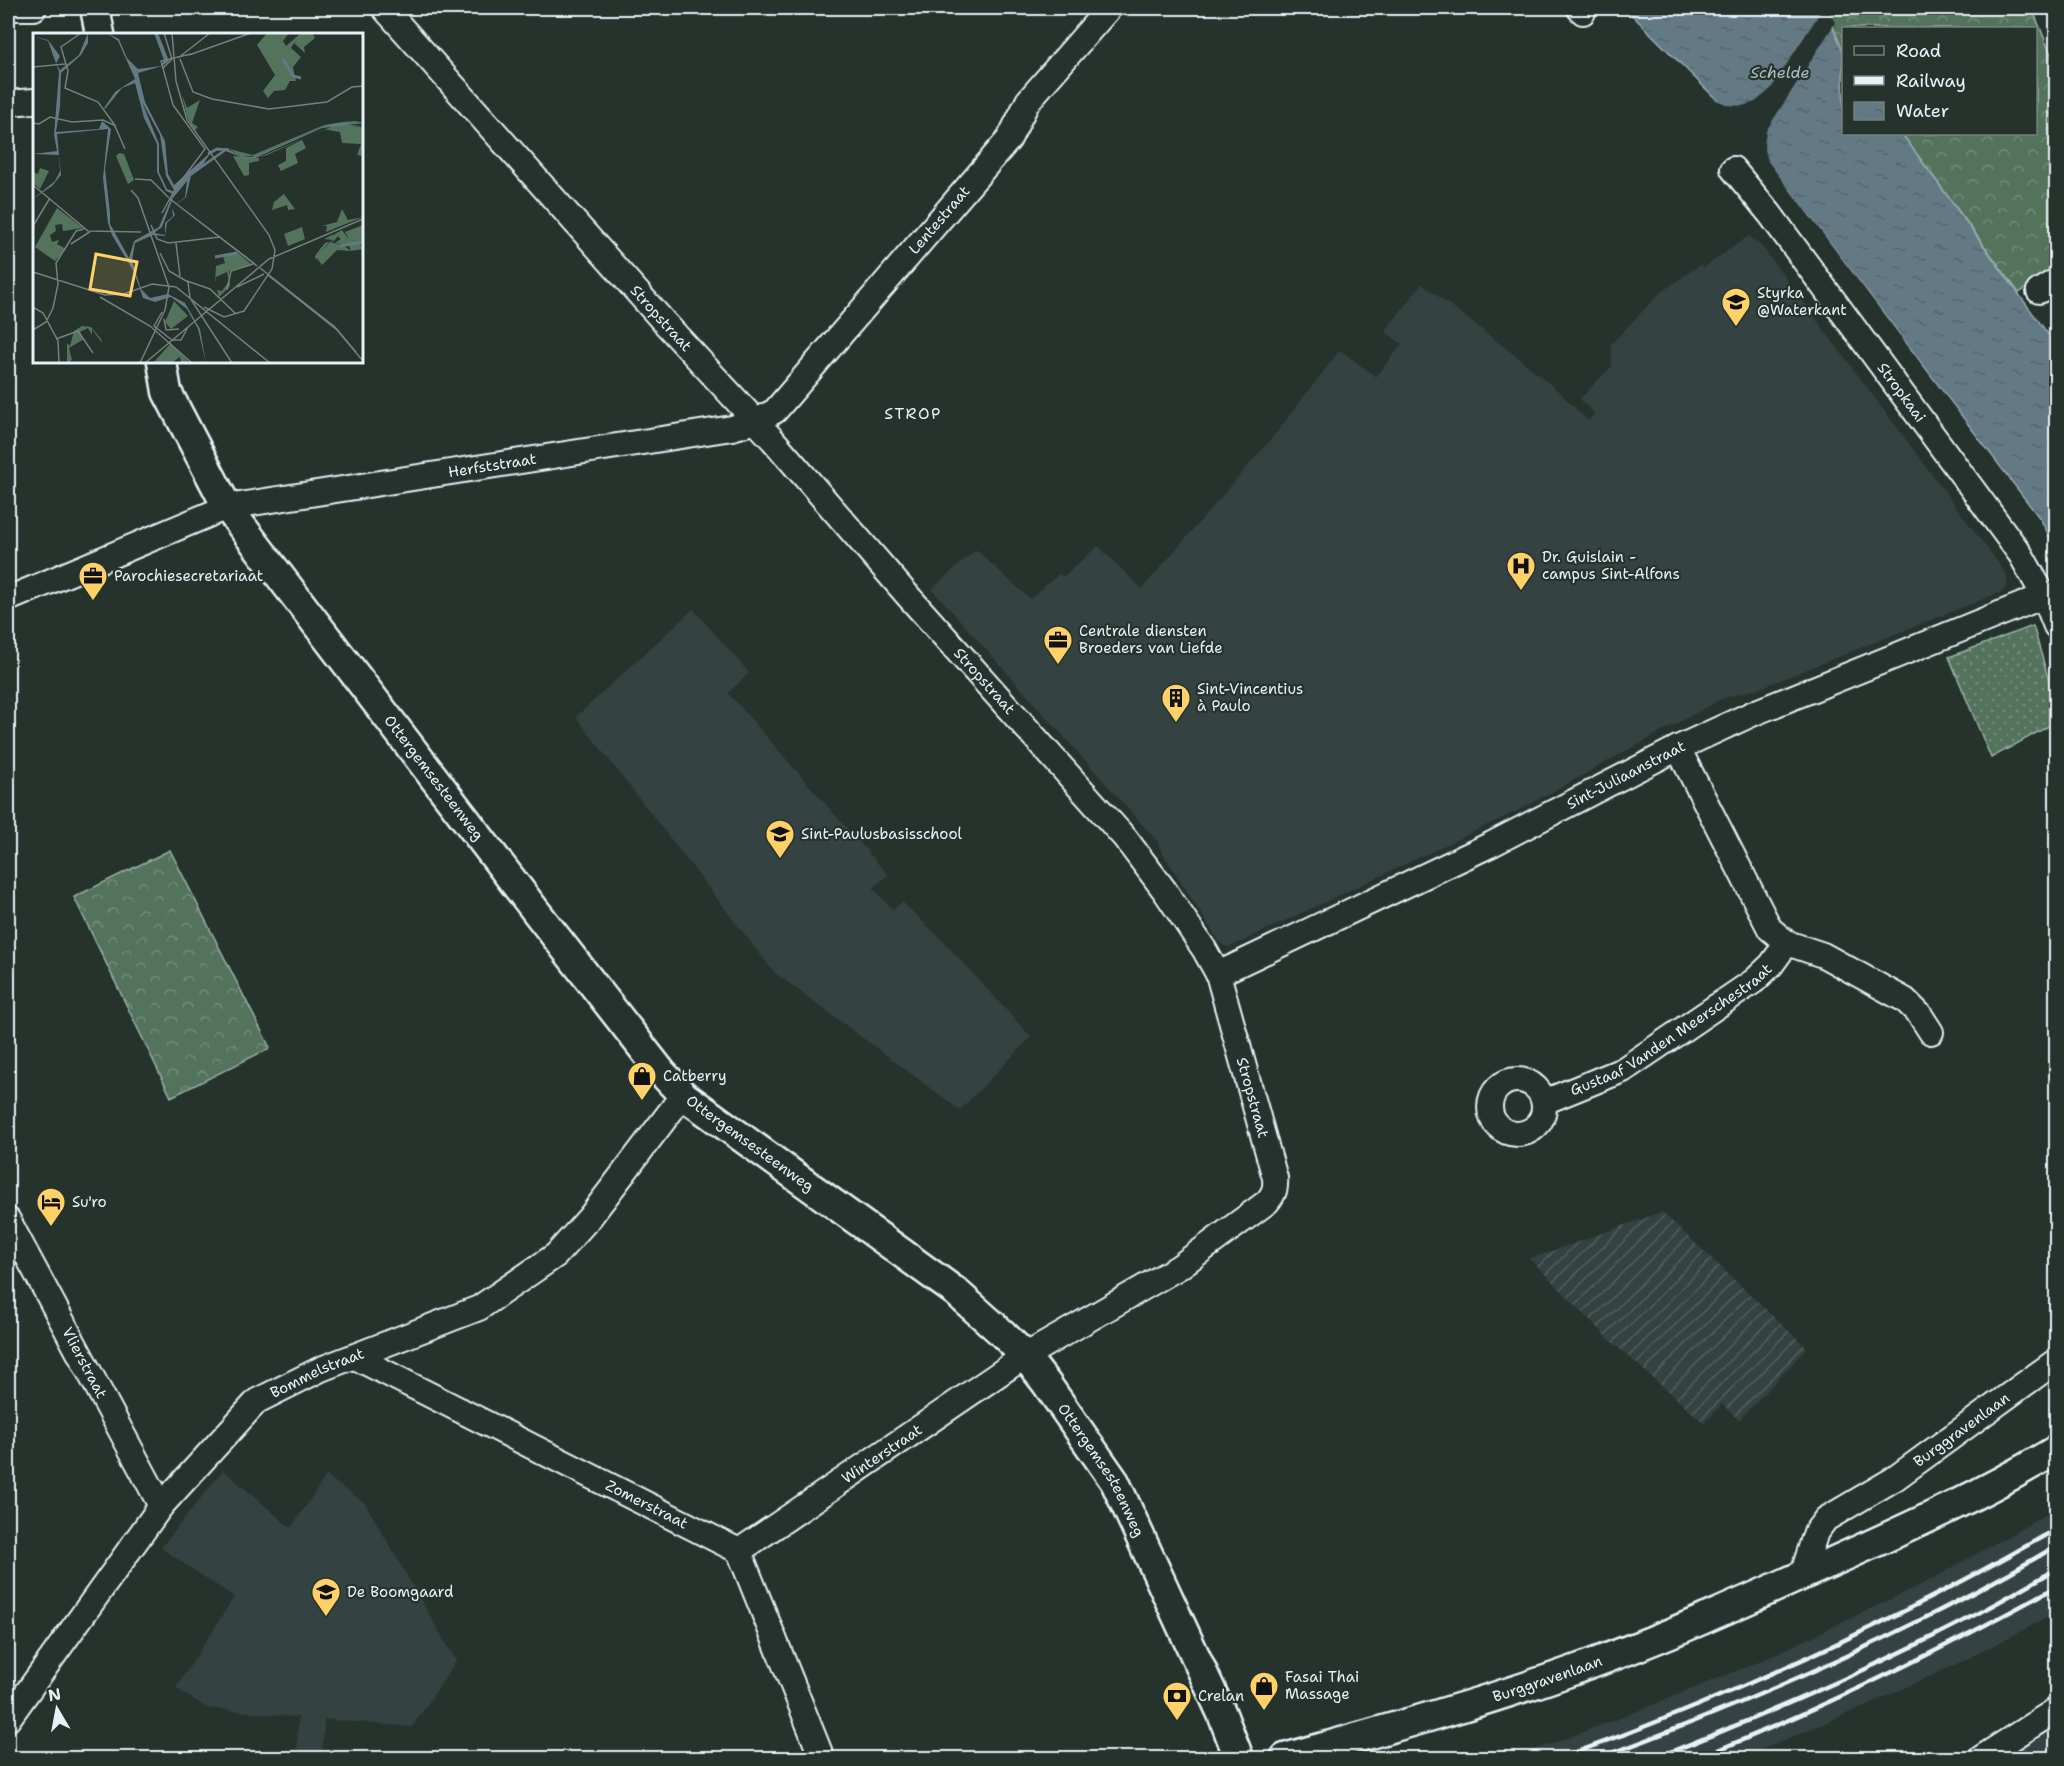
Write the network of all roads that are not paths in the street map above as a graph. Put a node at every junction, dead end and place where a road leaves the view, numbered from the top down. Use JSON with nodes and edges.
{"nodes":[{"id":1,"x":8,"y":8,"type":"edge"},
{"id":2,"x":34,"y":8,"type":"edge"},
{"id":3,"x":95,"y":8,"type":"edge"},
{"id":4,"x":384,"y":8,"type":"edge"},
{"id":5,"x":1109,"y":8,"type":"edge"},
{"id":6,"x":100,"y":33,"type":"edge"},
{"id":7,"x":33,"y":101,"type":"edge"},
{"id":8,"x":8,"y":103,"type":"edge"},
{"id":9,"x":1733,"y":169,"type":"dead end"},
{"id":10,"x":162,"y":363,"type":"edge"},
{"id":11,"x":756,"y":421,"type":"junction"},
{"id":12,"x":227,"y":507,"type":"junction"},
{"id":13,"x":2044,"y":596,"type":"junction"},
{"id":14,"x":8,"y":599,"type":"edge"},
{"id":15,"x":2056,"y":626,"type":"edge"},
{"id":16,"x":1678,"y":748,"type":"junction"},
{"id":17,"x":1787,"y":943,"type":"junction"},
{"id":18,"x":1218,"y":974,"type":"junction"},
{"id":19,"x":1931,"y":1032,"type":"dead end"},
{"id":20,"x":683,"y":1095,"type":"junction"},
{"id":21,"x":1544,"y":1102,"type":"dead end"},
{"id":22,"x":8,"y":1220,"type":"edge"},
{"id":23,"x":355,"y":1356,"type":"junction"},
{"id":24,"x":1025,"y":1356,"type":"junction"},
{"id":25,"x":2056,"y":1361,"type":"edge"},
{"id":26,"x":2056,"y":1450,"type":"edge"},
{"id":27,"x":161,"y":1506,"type":"junction"},
{"id":28,"x":740,"y":1551,"type":"junction"},
{"id":29,"x":1802,"y":1576,"type":"junction"},
{"id":30,"x":2056,"y":1710,"type":"edge"},
{"id":31,"x":8,"y":1719,"type":"edge"},
{"id":32,"x":822,"y":1758,"type":"edge"},
{"id":33,"x":1239,"y":1758,"type":"edge"},
{"id":34,"x":1285,"y":1758,"type":"edge"},
{"id":35,"x":1981,"y":1758,"type":"edge"}],
"edges":[{"from":1,"to":2,"type":"street"},
{"from":3,"to":6,"type":"street"},
{"from":4,"to":11,"type":"street","name":"Stropstraat"},
{"from":5,"to":11,"type":"street","name":"Lentestraat"},
{"from":7,"to":8,"type":"street"},
{"from":9,"to":13,"type":"street","name":"Stropkaai"},
{"from":10,"to":12,"type":"street","name":"Ottergemsesteenweg"},
{"from":11,"to":12,"type":"street","name":"Herfststraat"},
{"from":11,"to":18,"type":"street","name":"Stropstraat"},
{"from":12,"to":14,"type":"street","name":"Herfststraat"},
{"from":12,"to":20,"type":"street","name":"Ottergemsesteenweg"},
{"from":13,"to":15,"type":"street","name":"Stropkaai"},
{"from":13,"to":16,"type":"street","name":"Sint-Juliaanstraat"},
{"from":16,"to":17,"type":"street"},
{"from":16,"to":18,"type":"street","name":"Sint-Juliaanstraat"},
{"from":17,"to":19,"type":"street"},
{"from":17,"to":21,"type":"street","name":"Gustaaf Vanden Meerschestraat"},
{"from":18,"to":24,"type":"street","name":"Stropstraat"},
{"from":20,"to":23,"type":"street","name":"Bommelstraat"},
{"from":20,"to":24,"type":"street","name":"Ottergemsesteenweg"},
{"from":22,"to":27,"type":"street","name":"Vlierstraat"},
{"from":23,"to":27,"type":"street","name":"Bommelstraat"},
{"from":23,"to":28,"type":"street","name":"Zomerstraat"},
{"from":24,"to":28,"type":"street","name":"Winterstraat"},
{"from":24,"to":33,"type":"street","name":"Ottergemsesteenweg"},
{"from":25,"to":29,"type":"street","name":"Burggravenlaan"},
{"from":26,"to":29,"type":"street","name":"Burggravenlaan"},
{"from":27,"to":31,"type":"street","name":"Bommelstraat"},
{"from":28,"to":32,"type":"street"},
{"from":29,"to":34,"type":"street","name":"Burggravenlaan"},
{"from":30,"to":35,"type":"street"}]}
